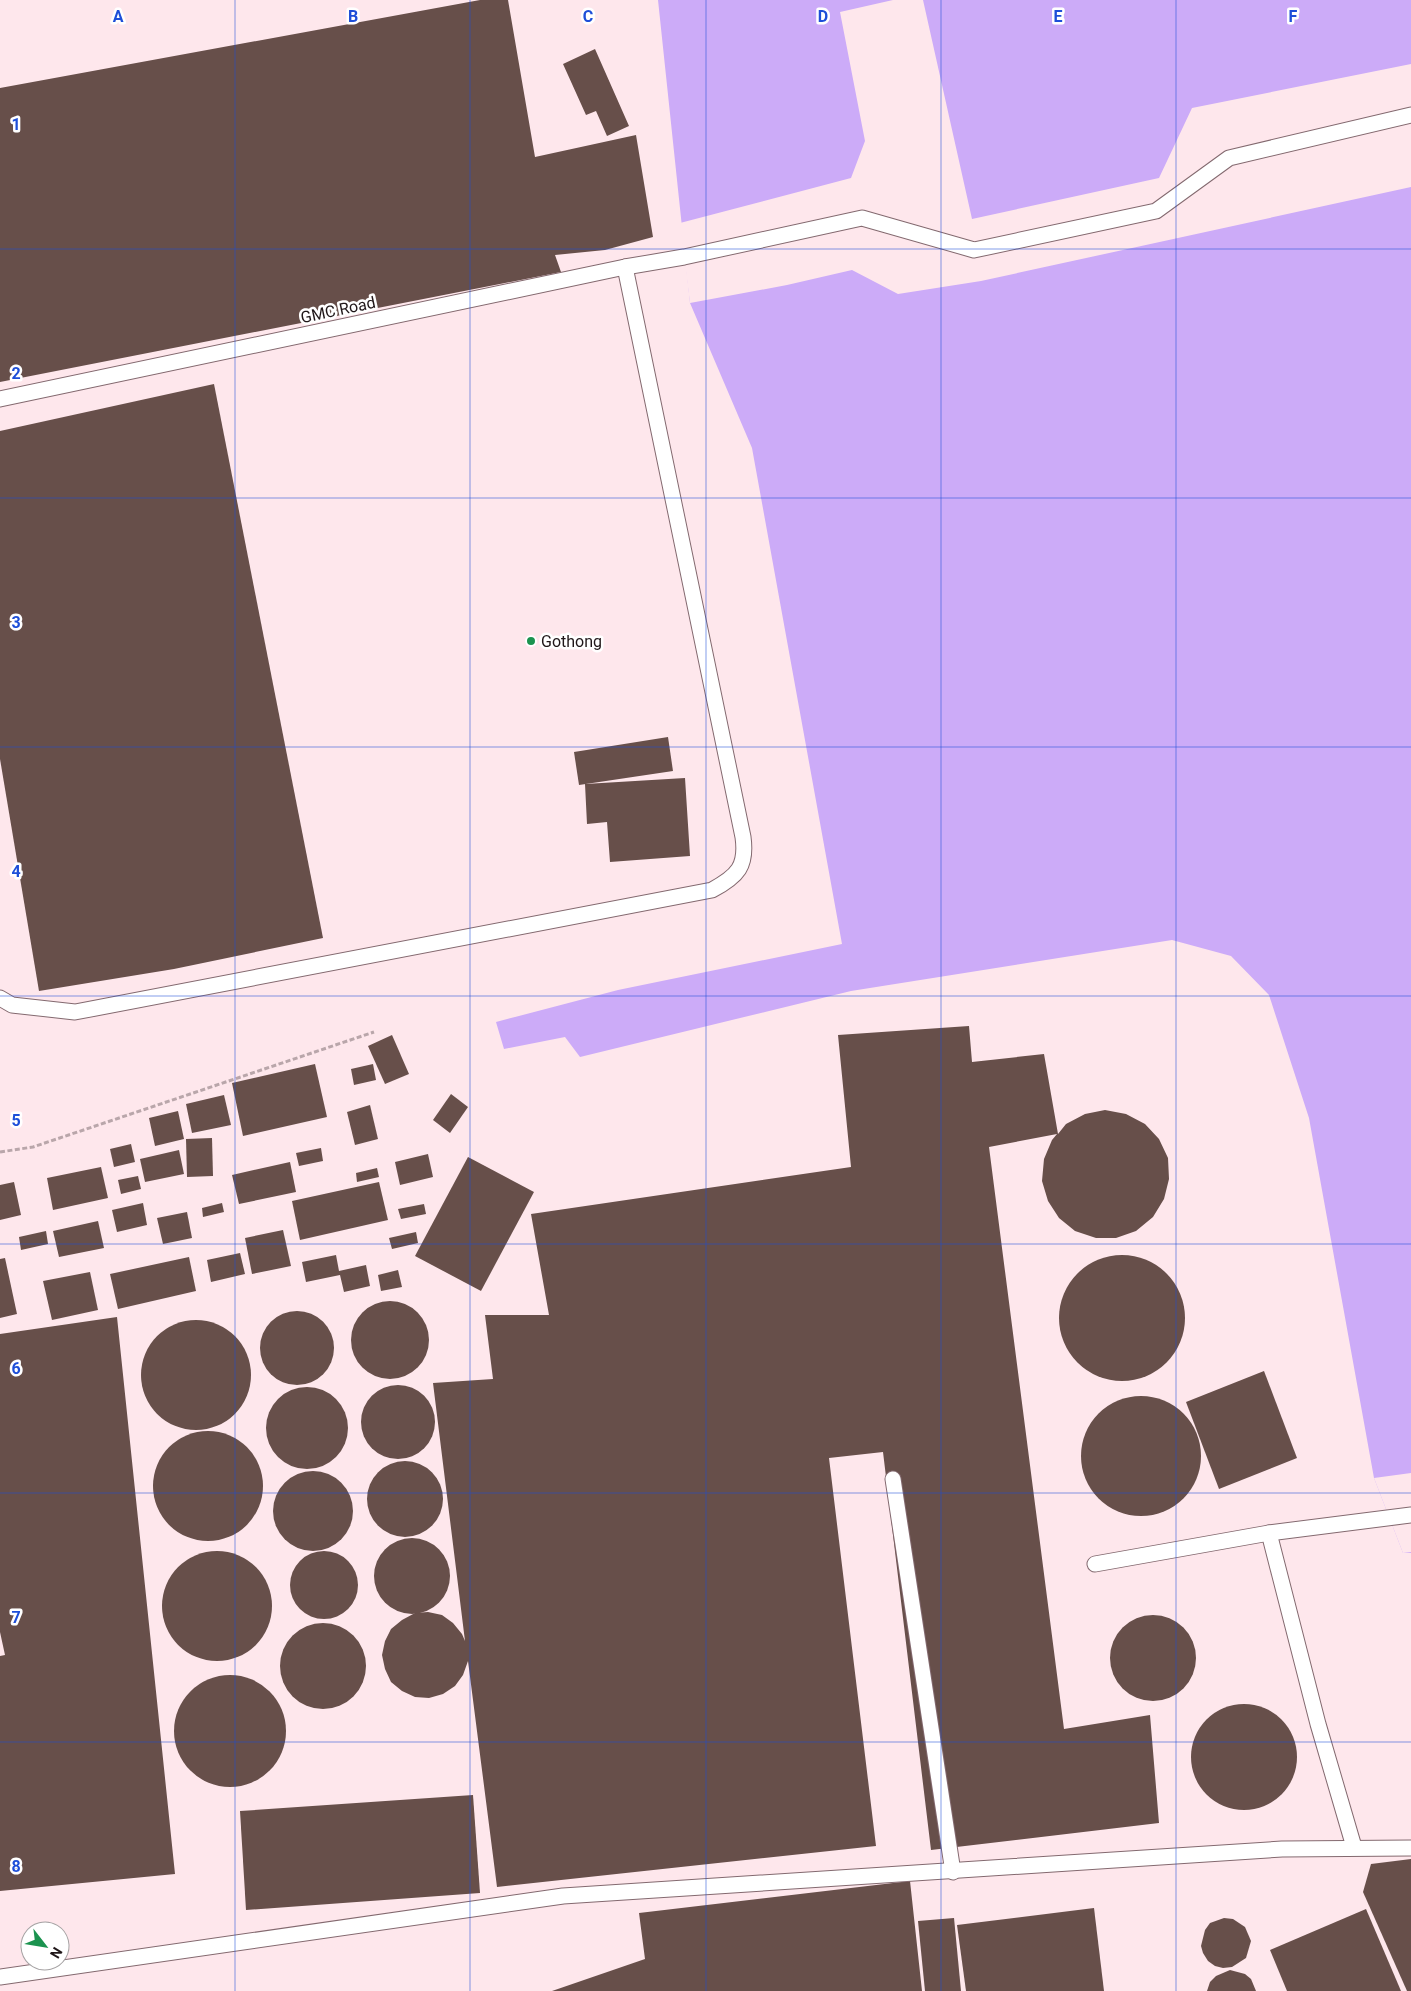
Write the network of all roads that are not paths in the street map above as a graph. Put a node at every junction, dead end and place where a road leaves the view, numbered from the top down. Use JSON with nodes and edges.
{"nodes":[{"id":1,"x":1411,"y":115,"type":"edge"},
{"id":2,"x":625,"y":267,"type":"junction"},
{"id":3,"x":0,"y":399,"type":"edge"},
{"id":4,"x":0,"y":998,"type":"edge"},
{"id":5,"x":893,"y":1480,"type":"dead end"},
{"id":6,"x":1411,"y":1515,"type":"edge"},
{"id":7,"x":1269,"y":1533,"type":"junction"},
{"id":8,"x":1096,"y":1564,"type":"dead end"},
{"id":9,"x":1354,"y":1847,"type":"junction"},
{"id":10,"x":1411,"y":1848,"type":"edge"},
{"id":11,"x":953,"y":1872,"type":"junction"},
{"id":12,"x":0,"y":1977,"type":"edge"}],
"edges":[{"from":1,"to":2,"type":"lane","name":"GMC Road"},
{"from":2,"to":3,"type":"lane","name":"GMC Road"},
{"from":2,"to":4,"type":"lane"},
{"from":5,"to":11,"type":"lane"},
{"from":6,"to":7,"type":"lane"},
{"from":7,"to":8,"type":"lane"},
{"from":7,"to":9,"type":"lane"},
{"from":9,"to":10,"type":"lane"},
{"from":9,"to":11,"type":"lane"},
{"from":11,"to":12,"type":"lane"}]}
